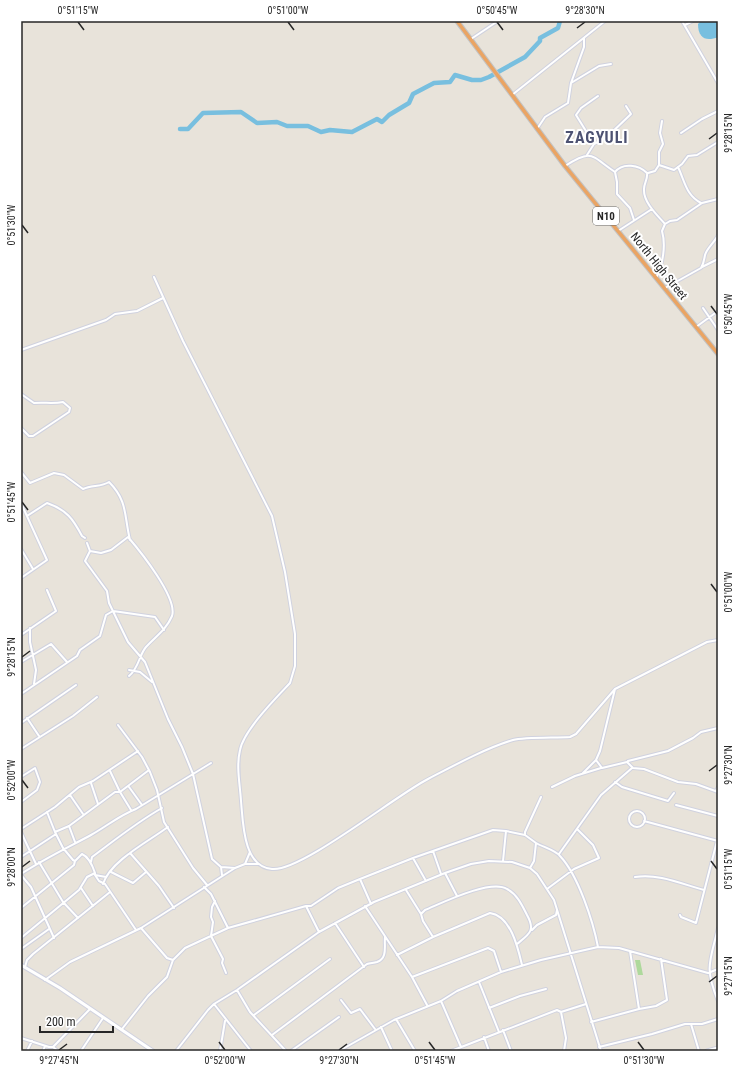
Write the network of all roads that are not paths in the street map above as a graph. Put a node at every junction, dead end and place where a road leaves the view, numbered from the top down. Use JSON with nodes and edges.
{"nodes":[{"id":1,"x":458,"y":21,"type":"edge"},
{"id":2,"x":498,"y":21,"type":"edge"},
{"id":3,"x":605,"y":21,"type":"edge"},
{"id":4,"x":682,"y":21,"type":"edge"},
{"id":5,"x":693,"y":21,"type":"edge"},
{"id":6,"x":685,"y":25,"type":"junction"},
{"id":7,"x":584,"y":37,"type":"junction"},
{"id":8,"x":470,"y":40,"type":"junction"},
{"id":9,"x":611,"y":64,"type":"dead end"},
{"id":10,"x":571,"y":83,"type":"junction"},
{"id":11,"x":718,"y":83,"type":"edge"},
{"id":12,"x":512,"y":95,"type":"junction"},
{"id":13,"x":598,"y":96,"type":"dead end"},
{"id":14,"x":626,"y":106,"type":"dead end"},
{"id":15,"x":718,"y":111,"type":"edge"},
{"id":16,"x":662,"y":121,"type":"dead end"},
{"id":17,"x":537,"y":130,"type":"junction"},
{"id":18,"x":681,"y":133,"type":"dead end"},
{"id":19,"x":718,"y":142,"type":"edge"},
{"id":20,"x":594,"y":144,"type":"junction"},
{"id":21,"x":586,"y":155,"type":"junction"},
{"id":22,"x":659,"y":165,"type":"junction"},
{"id":23,"x":565,"y":166,"type":"junction"},
{"id":24,"x":678,"y":167,"type":"junction"},
{"id":25,"x":615,"y":172,"type":"junction"},
{"id":26,"x":647,"y":173,"type":"junction"},
{"id":27,"x":718,"y":199,"type":"edge"},
{"id":28,"x":702,"y":203,"type":"junction"},
{"id":29,"x":652,"y":209,"type":"junction"},
{"id":30,"x":634,"y":220,"type":"junction"},
{"id":31,"x":666,"y":224,"type":"junction"},
{"id":32,"x":618,"y":231,"type":"junction"},
{"id":33,"x":718,"y":235,"type":"edge"},
{"id":34,"x":718,"y":260,"type":"edge"},
{"id":35,"x":701,"y":268,"type":"junction"},
{"id":36,"x":154,"y":277,"type":"dead end"},
{"id":37,"x":656,"y":278,"type":"junction"},
{"id":38,"x":665,"y":288,"type":"junction"},
{"id":39,"x":163,"y":298,"type":"junction"},
{"id":40,"x":703,"y":308,"type":"dead end"},
{"id":41,"x":718,"y":311,"type":"edge"},
{"id":42,"x":709,"y":318,"type":"junction"},
{"id":43,"x":696,"y":327,"type":"junction"},
{"id":44,"x":718,"y":330,"type":"edge"},
{"id":45,"x":21,"y":350,"type":"edge"},
{"id":46,"x":718,"y":354,"type":"edge"},
{"id":47,"x":21,"y":394,"type":"edge"},
{"id":48,"x":21,"y":428,"type":"edge"},
{"id":49,"x":21,"y":472,"type":"edge"},
{"id":50,"x":21,"y":503,"type":"edge"},
{"id":51,"x":27,"y":516,"type":"junction"},
{"id":52,"x":85,"y":538,"type":"dead end"},
{"id":53,"x":131,"y":541,"type":"junction"},
{"id":54,"x":87,"y":543,"type":"dead end"},
{"id":55,"x":21,"y":548,"type":"edge"},
{"id":56,"x":90,"y":551,"type":"junction"},
{"id":57,"x":33,"y":568,"type":"junction"},
{"id":58,"x":21,"y":578,"type":"edge"},
{"id":59,"x":47,"y":590,"type":"dead end"},
{"id":60,"x":113,"y":611,"type":"junction"},
{"id":61,"x":30,"y":628,"type":"junction"},
{"id":62,"x":164,"y":630,"type":"junction"},
{"id":63,"x":21,"y":635,"type":"edge"},
{"id":64,"x":718,"y":640,"type":"edge"},
{"id":65,"x":32,"y":655,"type":"junction"},
{"id":66,"x":142,"y":658,"type":"junction"},
{"id":67,"x":21,"y":662,"type":"edge"},
{"id":68,"x":67,"y":662,"type":"junction"},
{"id":69,"x":129,"y":670,"type":"dead end"},
{"id":70,"x":135,"y":670,"type":"junction"},
{"id":71,"x":129,"y":676,"type":"dead end"},
{"id":72,"x":153,"y":682,"type":"junction"},
{"id":73,"x":34,"y":684,"type":"junction"},
{"id":74,"x":76,"y":685,"type":"dead end"},
{"id":75,"x":615,"y":689,"type":"junction"},
{"id":76,"x":21,"y":694,"type":"edge"},
{"id":77,"x":97,"y":697,"type":"dead end"},
{"id":78,"x":27,"y":718,"type":"junction"},
{"id":79,"x":21,"y":723,"type":"edge"},
{"id":80,"x":118,"y":725,"type":"dead end"},
{"id":81,"x":718,"y":728,"type":"edge"},
{"id":82,"x":39,"y":736,"type":"junction"},
{"id":83,"x":21,"y":749,"type":"edge"},
{"id":84,"x":138,"y":751,"type":"junction"},
{"id":85,"x":596,"y":760,"type":"junction"},
{"id":86,"x":628,"y":762,"type":"junction"},
{"id":87,"x":211,"y":763,"type":"dead end"},
{"id":88,"x":602,"y":768,"type":"junction"},
{"id":89,"x":632,"y":768,"type":"junction"},
{"id":90,"x":149,"y":770,"type":"junction"},
{"id":91,"x":110,"y":771,"type":"junction"},
{"id":92,"x":583,"y":773,"type":"junction"},
{"id":93,"x":193,"y":774,"type":"junction"},
{"id":94,"x":21,"y":777,"type":"edge"},
{"id":95,"x":615,"y":782,"type":"junction"},
{"id":96,"x":91,"y":783,"type":"junction"},
{"id":97,"x":129,"y":787,"type":"junction"},
{"id":98,"x":552,"y":787,"type":"dead end"},
{"id":99,"x":718,"y":787,"type":"edge"},
{"id":100,"x":717,"y":791,"type":"edge"},
{"id":101,"x":120,"y":792,"type":"junction"},
{"id":102,"x":674,"y":793,"type":"dead end"},
{"id":103,"x":158,"y":794,"type":"junction"},
{"id":104,"x":70,"y":796,"type":"junction"},
{"id":105,"x":541,"y":797,"type":"dead end"},
{"id":106,"x":21,"y":802,"type":"edge"},
{"id":107,"x":98,"y":804,"type":"junction"},
{"id":108,"x":142,"y":805,"type":"junction"},
{"id":109,"x":676,"y":806,"type":"dead end"},
{"id":110,"x":162,"y":808,"type":"junction"},
{"id":111,"x":131,"y":810,"type":"junction"},
{"id":112,"x":47,"y":812,"type":"junction"},
{"id":113,"x":83,"y":814,"type":"junction"},
{"id":114,"x":718,"y":816,"type":"edge"},
{"id":115,"x":644,"y":821,"type":"junction"},
{"id":116,"x":69,"y":826,"type":"junction"},
{"id":117,"x":168,"y":826,"type":"junction"},
{"id":118,"x":21,"y":829,"type":"edge"},
{"id":119,"x":577,"y":829,"type":"junction"},
{"id":120,"x":506,"y":831,"type":"junction"},
{"id":121,"x":21,"y":832,"type":"edge"},
{"id":122,"x":55,"y":833,"type":"junction"},
{"id":123,"x":525,"y":835,"type":"junction"},
{"id":124,"x":718,"y":841,"type":"edge"},
{"id":125,"x":75,"y":842,"type":"junction"},
{"id":126,"x":536,"y":843,"type":"junction"},
{"id":127,"x":63,"y":848,"type":"junction"},
{"id":128,"x":30,"y":851,"type":"junction"},
{"id":129,"x":250,"y":851,"type":"junction"},
{"id":130,"x":433,"y":851,"type":"junction"},
{"id":131,"x":130,"y":853,"type":"junction"},
{"id":132,"x":559,"y":854,"type":"junction"},
{"id":133,"x":21,"y":857,"type":"edge"},
{"id":134,"x":413,"y":858,"type":"junction"},
{"id":135,"x":75,"y":861,"type":"junction"},
{"id":136,"x":504,"y":861,"type":"junction"},
{"id":137,"x":39,"y":862,"type":"junction"},
{"id":138,"x":91,"y":862,"type":"junction"},
{"id":139,"x":36,"y":864,"type":"junction"},
{"id":140,"x":245,"y":864,"type":"junction"},
{"id":141,"x":259,"y":864,"type":"junction"},
{"id":142,"x":221,"y":867,"type":"junction"},
{"id":143,"x":235,"y":868,"type":"junction"},
{"id":144,"x":530,"y":868,"type":"junction"},
{"id":145,"x":572,"y":871,"type":"junction"},
{"id":146,"x":110,"y":872,"type":"junction"},
{"id":147,"x":146,"y":872,"type":"junction"},
{"id":148,"x":445,"y":873,"type":"junction"},
{"id":149,"x":21,"y":874,"type":"edge"},
{"id":150,"x":95,"y":874,"type":"junction"},
{"id":151,"x":441,"y":874,"type":"junction"},
{"id":152,"x":222,"y":875,"type":"junction"},
{"id":153,"x":106,"y":877,"type":"junction"},
{"id":154,"x":635,"y":877,"type":"dead end"},
{"id":155,"x":360,"y":879,"type":"junction"},
{"id":156,"x":426,"y":881,"type":"junction"},
{"id":157,"x":53,"y":882,"type":"junction"},
{"id":158,"x":103,"y":884,"type":"junction"},
{"id":159,"x":205,"y":886,"type":"junction"},
{"id":160,"x":81,"y":888,"type":"junction"},
{"id":161,"x":547,"y":889,"type":"junction"},
{"id":162,"x":406,"y":890,"type":"junction"},
{"id":163,"x":704,"y":890,"type":"junction"},
{"id":164,"x":110,"y":892,"type":"junction"},
{"id":165,"x":34,"y":897,"type":"junction"},
{"id":166,"x":458,"y":897,"type":"junction"},
{"id":167,"x":214,"y":901,"type":"junction"},
{"id":168,"x":64,"y":902,"type":"junction"},
{"id":169,"x":370,"y":904,"type":"junction"},
{"id":170,"x":93,"y":906,"type":"junction"},
{"id":171,"x":306,"y":906,"type":"junction"},
{"id":172,"x":365,"y":906,"type":"junction"},
{"id":173,"x":21,"y":908,"type":"edge"},
{"id":174,"x":174,"y":908,"type":"junction"},
{"id":175,"x":558,"y":909,"type":"junction"},
{"id":176,"x":421,"y":914,"type":"junction"},
{"id":177,"x":680,"y":914,"type":"dead end"},
{"id":178,"x":78,"y":918,"type":"junction"},
{"id":179,"x":45,"y":920,"type":"junction"},
{"id":180,"x":335,"y":923,"type":"junction"},
{"id":181,"x":141,"y":928,"type":"junction"},
{"id":182,"x":228,"y":928,"type":"junction"},
{"id":183,"x":718,"y":928,"type":"edge"},
{"id":184,"x":49,"y":929,"type":"junction"},
{"id":185,"x":136,"y":930,"type":"junction"},
{"id":186,"x":531,"y":930,"type":"junction"},
{"id":187,"x":319,"y":932,"type":"junction"},
{"id":188,"x":211,"y":936,"type":"junction"},
{"id":189,"x":385,"y":937,"type":"junction"},
{"id":190,"x":434,"y":937,"type":"junction"},
{"id":191,"x":21,"y":938,"type":"edge"},
{"id":192,"x":54,"y":938,"type":"junction"},
{"id":193,"x":517,"y":944,"type":"junction"},
{"id":194,"x":598,"y":947,"type":"junction"},
{"id":195,"x":21,"y":949,"type":"edge"},
{"id":196,"x":630,"y":951,"type":"junction"},
{"id":197,"x":570,"y":954,"type":"junction"},
{"id":198,"x":397,"y":955,"type":"junction"},
{"id":199,"x":168,"y":959,"type":"junction"},
{"id":200,"x":330,"y":959,"type":"dead end"},
{"id":201,"x":661,"y":959,"type":"junction"},
{"id":202,"x":173,"y":960,"type":"junction"},
{"id":203,"x":172,"y":963,"type":"junction"},
{"id":204,"x":21,"y":965,"type":"edge"},
{"id":205,"x":522,"y":965,"type":"junction"},
{"id":206,"x":25,"y":967,"type":"junction"},
{"id":207,"x":364,"y":967,"type":"junction"},
{"id":208,"x":718,"y":969,"type":"edge"},
{"id":209,"x":501,"y":972,"type":"junction"},
{"id":210,"x":708,"y":972,"type":"junction"},
{"id":211,"x":226,"y":973,"type":"dead end"},
{"id":212,"x":412,"y":977,"type":"junction"},
{"id":213,"x":46,"y":980,"type":"junction"},
{"id":214,"x":479,"y":982,"type":"junction"},
{"id":215,"x":546,"y":989,"type":"dead end"},
{"id":216,"x":237,"y":990,"type":"junction"},
{"id":217,"x":341,"y":1000,"type":"dead end"},
{"id":218,"x":441,"y":1001,"type":"junction"},
{"id":219,"x":718,"y":1001,"type":"edge"},
{"id":220,"x":214,"y":1004,"type":"junction"},
{"id":221,"x":586,"y":1004,"type":"junction"},
{"id":222,"x":427,"y":1005,"type":"junction"},
{"id":223,"x":91,"y":1008,"type":"junction"},
{"id":224,"x":489,"y":1008,"type":"junction"},
{"id":225,"x":639,"y":1009,"type":"junction"},
{"id":226,"x":561,"y":1012,"type":"junction"},
{"id":227,"x":254,"y":1015,"type":"junction"},
{"id":228,"x":104,"y":1017,"type":"junction"},
{"id":229,"x":339,"y":1017,"type":"dead end"},
{"id":230,"x":396,"y":1019,"type":"junction"},
{"id":231,"x":718,"y":1019,"type":"edge"},
{"id":232,"x":225,"y":1020,"type":"junction"},
{"id":233,"x":591,"y":1022,"type":"junction"},
{"id":234,"x":691,"y":1024,"type":"junction"},
{"id":235,"x":381,"y":1026,"type":"junction"},
{"id":236,"x":122,"y":1029,"type":"junction"},
{"id":237,"x":375,"y":1029,"type":"junction"},
{"id":238,"x":503,"y":1030,"type":"junction"},
{"id":239,"x":499,"y":1032,"type":"junction"},
{"id":240,"x":272,"y":1035,"type":"junction"},
{"id":241,"x":484,"y":1037,"type":"junction"},
{"id":242,"x":21,"y":1038,"type":"edge"},
{"id":243,"x":32,"y":1041,"type":"junction"},
{"id":244,"x":45,"y":1046,"type":"junction"},
{"id":245,"x":53,"y":1047,"type":"junction"},
{"id":246,"x":461,"y":1047,"type":"junction"},
{"id":247,"x":599,"y":1047,"type":"junction"},
{"id":248,"x":718,"y":1048,"type":"edge"},
{"id":249,"x":27,"y":1051,"type":"edge"},
{"id":250,"x":43,"y":1051,"type":"edge"},
{"id":251,"x":58,"y":1051,"type":"edge"},
{"id":252,"x":81,"y":1051,"type":"edge"},
{"id":253,"x":154,"y":1051,"type":"edge"},
{"id":254,"x":176,"y":1051,"type":"edge"},
{"id":255,"x":220,"y":1051,"type":"edge"},
{"id":256,"x":251,"y":1051,"type":"edge"},
{"id":257,"x":286,"y":1051,"type":"edge"},
{"id":258,"x":291,"y":1051,"type":"edge"},
{"id":259,"x":339,"y":1051,"type":"edge"},
{"id":260,"x":392,"y":1051,"type":"edge"},
{"id":261,"x":415,"y":1051,"type":"edge"},
{"id":262,"x":451,"y":1051,"type":"edge"},
{"id":263,"x":489,"y":1051,"type":"edge"},
{"id":264,"x":511,"y":1051,"type":"edge"},
{"id":265,"x":564,"y":1051,"type":"edge"},
{"id":266,"x":601,"y":1051,"type":"edge"},
{"id":267,"x":699,"y":1051,"type":"edge"},
{"id":268,"x":707,"y":1051,"type":"edge"}],
"edges":[{"from":1,"to":8,"type":"highway","number":"N10"},
{"from":2,"to":8,"type":"street"},
{"from":3,"to":7,"type":"street"},
{"from":4,"to":6,"type":"street"},
{"from":5,"to":6,"type":"street"},
{"from":6,"to":11,"type":"street"},
{"from":7,"to":10,"type":"street"},
{"from":7,"to":12,"type":"street"},
{"from":8,"to":12,"type":"highway","name":"North High Street","number":"N10"},
{"from":9,"to":10,"type":"street"},
{"from":10,"to":17,"type":"street"},
{"from":12,"to":17,"type":"highway","name":"North High Street","number":"N10"},
{"from":13,"to":20,"type":"street"},
{"from":14,"to":20,"type":"street"},
{"from":15,"to":18,"type":"street"},
{"from":16,"to":22,"type":"street"},
{"from":17,"to":23,"type":"highway","name":"North High Street","number":"N10"},
{"from":19,"to":24,"type":"street"},
{"from":20,"to":21,"type":"street"},
{"from":21,"to":23,"type":"street"},
{"from":21,"to":25,"type":"street"},
{"from":22,"to":24,"type":"street"},
{"from":22,"to":26,"type":"street"},
{"from":23,"to":32,"type":"highway","name":"North High Street","number":"N10"},
{"from":24,"to":28,"type":"street"},
{"from":25,"to":26,"type":"street"},
{"from":25,"to":30,"type":"street"},
{"from":26,"to":29,"type":"street"},
{"from":27,"to":28,"type":"street"},
{"from":28,"to":31,"type":"street"},
{"from":29,"to":30,"type":"street"},
{"from":29,"to":31,"type":"street"},
{"from":30,"to":32,"type":"street"},
{"from":31,"to":37,"type":"street"},
{"from":32,"to":37,"type":"highway","name":"North High Street","number":"N10"},
{"from":33,"to":35,"type":"street"},
{"from":34,"to":35,"type":"street"},
{"from":35,"to":38,"type":"street"},
{"from":36,"to":39,"type":"street"},
{"from":37,"to":38,"type":"highway","name":"North High Street","number":"N10"},
{"from":38,"to":43,"type":"highway","name":"North High Street","number":"N10"},
{"from":39,"to":45,"type":"street"},
{"from":39,"to":129,"type":"street"},
{"from":40,"to":42,"type":"street"},
{"from":41,"to":42,"type":"street"},
{"from":42,"to":43,"type":"street"},
{"from":42,"to":44,"type":"street"},
{"from":43,"to":46,"type":"highway","name":"North High Street","number":"N10"},
{"from":47,"to":48,"type":"street"},
{"from":49,"to":53,"type":"street"},
{"from":50,"to":51,"type":"street"},
{"from":51,"to":52,"type":"street"},
{"from":51,"to":57,"type":"street"},
{"from":53,"to":56,"type":"street"},
{"from":53,"to":62,"type":"street"},
{"from":54,"to":56,"type":"street"},
{"from":55,"to":57,"type":"street"},
{"from":56,"to":60,"type":"street"},
{"from":57,"to":58,"type":"street"},
{"from":59,"to":61,"type":"street"},
{"from":60,"to":62,"type":"street"},
{"from":60,"to":66,"type":"street"},
{"from":60,"to":68,"type":"street"},
{"from":61,"to":63,"type":"street"},
{"from":61,"to":65,"type":"street"},
{"from":62,"to":66,"type":"street"},
{"from":64,"to":75,"type":"street"},
{"from":65,"to":67,"type":"street"},
{"from":65,"to":68,"type":"street"},
{"from":65,"to":73,"type":"street"},
{"from":66,"to":70,"type":"street"},
{"from":66,"to":72,"type":"street"},
{"from":68,"to":73,"type":"street"},
{"from":69,"to":70,"type":"street"},
{"from":70,"to":71,"type":"street"},
{"from":70,"to":72,"type":"street"},
{"from":72,"to":93,"type":"street"},
{"from":73,"to":76,"type":"street"},
{"from":74,"to":78,"type":"street"},
{"from":75,"to":85,"type":"street"},
{"from":75,"to":141,"type":"street"},
{"from":77,"to":82,"type":"street"},
{"from":78,"to":79,"type":"street"},
{"from":78,"to":82,"type":"street"},
{"from":80,"to":84,"type":"street"},
{"from":81,"to":86,"type":"street"},
{"from":82,"to":83,"type":"street"},
{"from":84,"to":90,"type":"street"},
{"from":84,"to":91,"type":"street"},
{"from":85,"to":88,"type":"street"},
{"from":85,"to":92,"type":"street"},
{"from":86,"to":88,"type":"street"},
{"from":86,"to":89,"type":"street"},
{"from":87,"to":93,"type":"street"},
{"from":88,"to":92,"type":"street"},
{"from":89,"to":95,"type":"street"},
{"from":89,"to":100,"type":"street"},
{"from":90,"to":97,"type":"street"},
{"from":90,"to":103,"type":"street"},
{"from":91,"to":96,"type":"street"},
{"from":91,"to":101,"type":"street"},
{"from":92,"to":98,"type":"street"},
{"from":93,"to":103,"type":"street"},
{"from":93,"to":142,"type":"street"},
{"from":94,"to":106,"type":"street"},
{"from":95,"to":102,"type":"street"},
{"from":95,"to":119,"type":"street"},
{"from":96,"to":104,"type":"street"},
{"from":96,"to":107,"type":"street"},
{"from":97,"to":101,"type":"street"},
{"from":97,"to":108,"type":"street"},
{"from":99,"to":100,"type":"street"},
{"from":101,"to":107,"type":"street"},
{"from":101,"to":111,"type":"street"},
{"from":103,"to":108,"type":"street"},
{"from":103,"to":110,"type":"street"},
{"from":104,"to":112,"type":"street"},
{"from":104,"to":113,"type":"street"},
{"from":105,"to":123,"type":"street"},
{"from":107,"to":113,"type":"street"},
{"from":108,"to":111,"type":"street"},
{"from":109,"to":114,"type":"street"},
{"from":110,"to":117,"type":"street"},
{"from":110,"to":138,"type":"street"},
{"from":111,"to":125,"type":"street"},
{"from":112,"to":118,"type":"street"},
{"from":112,"to":122,"type":"street"},
{"from":113,"to":116,"type":"street"},
{"from":115,"to":115,"type":"street"},
{"from":115,"to":124,"type":"street"},
{"from":116,"to":122,"type":"street"},
{"from":116,"to":125,"type":"street"},
{"from":117,"to":131,"type":"street"},
{"from":117,"to":159,"type":"street"},
{"from":119,"to":132,"type":"street"},
{"from":119,"to":145,"type":"street"},
{"from":120,"to":123,"type":"street"},
{"from":120,"to":130,"type":"street"},
{"from":120,"to":136,"type":"street"},
{"from":121,"to":128,"type":"street"},
{"from":122,"to":127,"type":"street"},
{"from":122,"to":128,"type":"street"},
{"from":123,"to":126,"type":"street"},
{"from":124,"to":163,"type":"street"},
{"from":125,"to":127,"type":"street"},
{"from":126,"to":132,"type":"street"},
{"from":126,"to":144,"type":"street"},
{"from":127,"to":135,"type":"street"},
{"from":127,"to":137,"type":"street"},
{"from":128,"to":133,"type":"street"},
{"from":128,"to":139,"type":"street"},
{"from":129,"to":140,"type":"street"},
{"from":129,"to":141,"type":"street"},
{"from":130,"to":134,"type":"street"},
{"from":130,"to":151,"type":"street"},
{"from":131,"to":146,"type":"street"},
{"from":131,"to":147,"type":"street"},
{"from":132,"to":145,"type":"street"},
{"from":134,"to":155,"type":"street"},
{"from":134,"to":156,"type":"street"},
{"from":135,"to":138,"type":"street"},
{"from":135,"to":157,"type":"street"},
{"from":136,"to":144,"type":"street"},
{"from":136,"to":148,"type":"street"},
{"from":137,"to":139,"type":"street"},
{"from":137,"to":157,"type":"street"},
{"from":138,"to":150,"type":"street"},
{"from":139,"to":149,"type":"street"},
{"from":140,"to":141,"type":"street"},
{"from":140,"to":143,"type":"street"},
{"from":142,"to":143,"type":"street"},
{"from":142,"to":152,"type":"street"},
{"from":143,"to":152,"type":"street"},
{"from":144,"to":161,"type":"street"},
{"from":145,"to":161,"type":"street"},
{"from":145,"to":194,"type":"street"},
{"from":146,"to":147,"type":"street"},
{"from":146,"to":153,"type":"street"},
{"from":147,"to":174,"type":"street"},
{"from":148,"to":151,"type":"street"},
{"from":148,"to":166,"type":"street"},
{"from":149,"to":165,"type":"street"},
{"from":150,"to":153,"type":"street"},
{"from":150,"to":158,"type":"street"},
{"from":150,"to":160,"type":"street"},
{"from":151,"to":156,"type":"street"},
{"from":152,"to":159,"type":"street"},
{"from":153,"to":158,"type":"street"},
{"from":154,"to":163,"type":"street"},
{"from":155,"to":169,"type":"street"},
{"from":155,"to":171,"type":"street"},
{"from":156,"to":162,"type":"street"},
{"from":157,"to":165,"type":"street"},
{"from":157,"to":168,"type":"street"},
{"from":158,"to":164,"type":"street"},
{"from":159,"to":167,"type":"street"},
{"from":159,"to":174,"type":"street"},
{"from":160,"to":168,"type":"street"},
{"from":160,"to":170,"type":"street"},
{"from":161,"to":175,"type":"street"},
{"from":162,"to":169,"type":"street"},
{"from":162,"to":176,"type":"street"},
{"from":163,"to":177,"type":"street"},
{"from":164,"to":170,"type":"street"},
{"from":164,"to":185,"type":"street"},
{"from":165,"to":173,"type":"street"},
{"from":165,"to":179,"type":"street"},
{"from":166,"to":176,"type":"street"},
{"from":166,"to":186,"type":"street"},
{"from":167,"to":182,"type":"street"},
{"from":167,"to":188,"type":"street"},
{"from":168,"to":178,"type":"street"},
{"from":168,"to":179,"type":"street"},
{"from":169,"to":172,"type":"street"},
{"from":170,"to":178,"type":"street"},
{"from":171,"to":182,"type":"street"},
{"from":171,"to":187,"type":"street"},
{"from":172,"to":180,"type":"street"},
{"from":172,"to":189,"type":"street"},
{"from":174,"to":181,"type":"street"},
{"from":175,"to":186,"type":"street"},
{"from":175,"to":197,"type":"street"},
{"from":176,"to":190,"type":"street"},
{"from":178,"to":192,"type":"street"},
{"from":179,"to":184,"type":"street"},
{"from":179,"to":191,"type":"street"},
{"from":180,"to":187,"type":"street"},
{"from":180,"to":207,"type":"street"},
{"from":181,"to":185,"type":"street"},
{"from":181,"to":199,"type":"street"},
{"from":182,"to":188,"type":"street"},
{"from":183,"to":210,"type":"street"},
{"from":184,"to":192,"type":"street"},
{"from":184,"to":195,"type":"street"},
{"from":185,"to":213,"type":"street"},
{"from":186,"to":193,"type":"street"},
{"from":187,"to":216,"type":"street"},
{"from":188,"to":202,"type":"street"},
{"from":188,"to":211,"type":"street"},
{"from":189,"to":198,"type":"street"},
{"from":189,"to":207,"type":"street"},
{"from":190,"to":193,"type":"street"},
{"from":190,"to":198,"type":"street"},
{"from":192,"to":206,"type":"street"},
{"from":193,"to":205,"type":"street"},
{"from":194,"to":196,"type":"street"},
{"from":194,"to":197,"type":"street"},
{"from":196,"to":201,"type":"street"},
{"from":196,"to":225,"type":"street"},
{"from":197,"to":205,"type":"street"},
{"from":197,"to":221,"type":"street"},
{"from":198,"to":212,"type":"street"},
{"from":199,"to":202,"type":"street"},
{"from":199,"to":203,"type":"street"},
{"from":200,"to":227,"type":"street"},
{"from":201,"to":210,"type":"street"},
{"from":201,"to":225,"type":"street"},
{"from":202,"to":203,"type":"street"},
{"from":203,"to":236,"type":"street"},
{"from":204,"to":206,"type":"main road"},
{"from":205,"to":209,"type":"street"},
{"from":206,"to":213,"type":"main road"},
{"from":207,"to":240,"type":"street"},
{"from":208,"to":210,"type":"street"},
{"from":209,"to":212,"type":"street"},
{"from":209,"to":214,"type":"street"},
{"from":210,"to":219,"type":"street"},
{"from":212,"to":222,"type":"street"},
{"from":213,"to":223,"type":"main road"},
{"from":214,"to":218,"type":"street"},
{"from":214,"to":224,"type":"street"},
{"from":215,"to":224,"type":"street"},
{"from":216,"to":220,"type":"street"},
{"from":216,"to":227,"type":"street"},
{"from":217,"to":237,"type":"street"},
{"from":218,"to":222,"type":"street"},
{"from":218,"to":246,"type":"street"},
{"from":220,"to":232,"type":"street"},
{"from":220,"to":254,"type":"street"},
{"from":221,"to":226,"type":"street"},
{"from":221,"to":233,"type":"street"},
{"from":222,"to":230,"type":"street"},
{"from":223,"to":228,"type":"main road"},
{"from":223,"to":245,"type":"street"},
{"from":224,"to":239,"type":"street"},
{"from":225,"to":233,"type":"street"},
{"from":226,"to":238,"type":"street"},
{"from":226,"to":265,"type":"street"},
{"from":227,"to":240,"type":"street"},
{"from":228,"to":236,"type":"main road"},
{"from":228,"to":252,"type":"street"},
{"from":229,"to":258,"type":"street"},
{"from":230,"to":235,"type":"street"},
{"from":230,"to":261,"type":"street"},
{"from":231,"to":234,"type":"street"},
{"from":232,"to":255,"type":"street"},
{"from":232,"to":256,"type":"street"},
{"from":233,"to":247,"type":"street"},
{"from":234,"to":247,"type":"street"},
{"from":234,"to":267,"type":"street"},
{"from":235,"to":237,"type":"street"},
{"from":235,"to":260,"type":"street"},
{"from":236,"to":253,"type":"main road"},
{"from":237,"to":259,"type":"street"},
{"from":238,"to":239,"type":"street"},
{"from":238,"to":264,"type":"street"},
{"from":239,"to":241,"type":"street"},
{"from":240,"to":257,"type":"street"},
{"from":241,"to":246,"type":"street"},
{"from":241,"to":263,"type":"street"},
{"from":242,"to":243,"type":"street"},
{"from":243,"to":244,"type":"street"},
{"from":243,"to":249,"type":"street"},
{"from":244,"to":245,"type":"street"},
{"from":244,"to":250,"type":"street"},
{"from":245,"to":251,"type":"street"},
{"from":246,"to":262,"type":"street"},
{"from":247,"to":266,"type":"street"},
{"from":248,"to":268,"type":"main road"}]}
